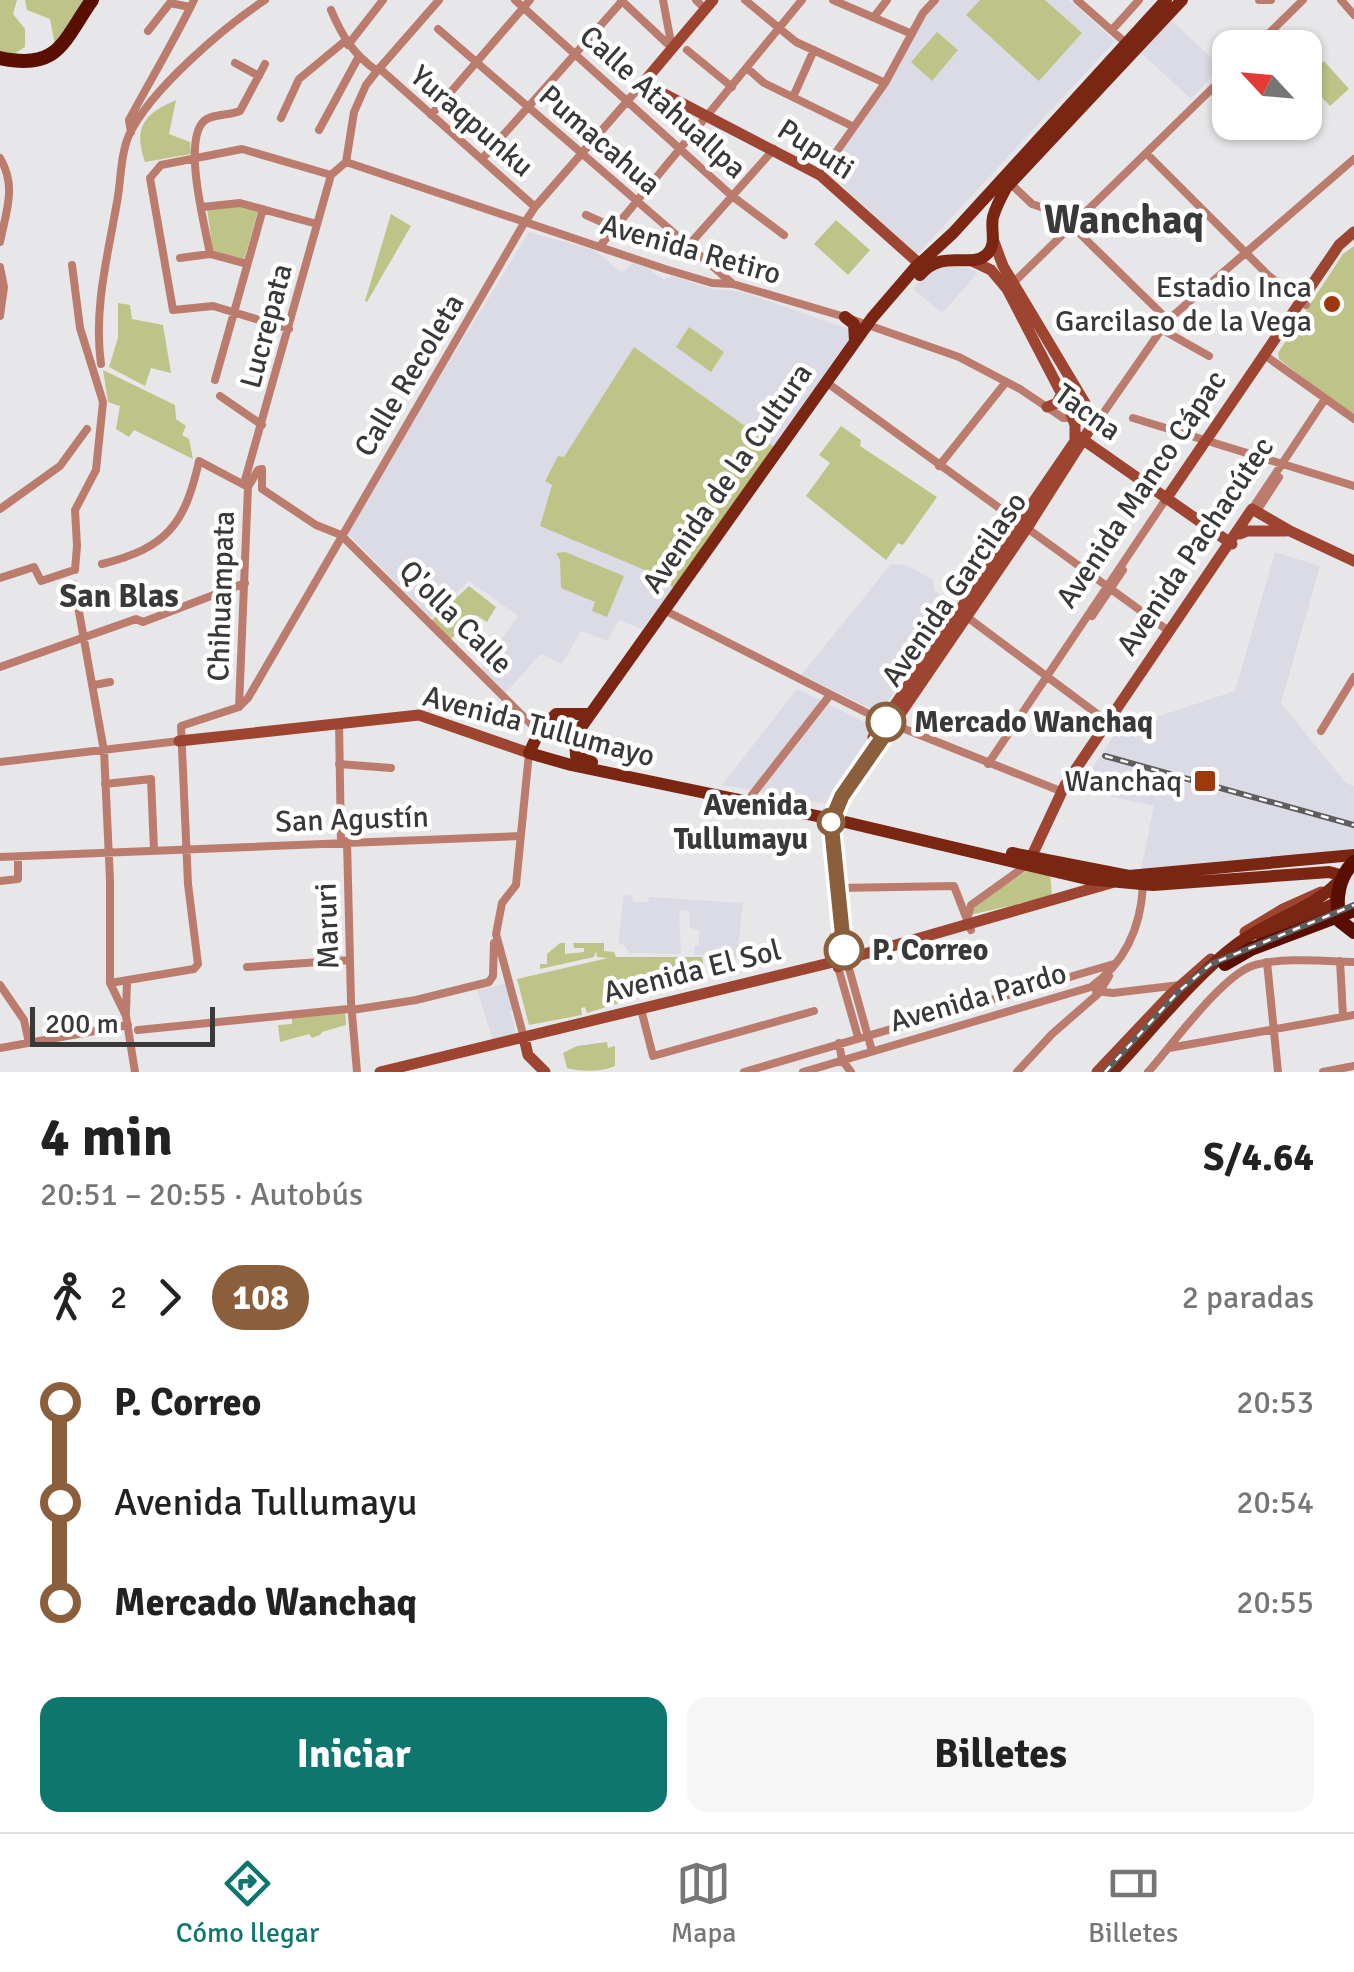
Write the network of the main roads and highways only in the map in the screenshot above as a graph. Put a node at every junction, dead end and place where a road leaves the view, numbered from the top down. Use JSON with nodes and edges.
{"nodes":[{"id":1,"x":92,"y":0,"type":"edge"},
{"id":2,"x":1166,"y":0,"type":"edge"},
{"id":3,"x":1182,"y":0,"type":"edge"},
{"id":4,"x":1130,"y":47,"type":"junction"},
{"id":5,"x":0,"y":58,"type":"edge"},
{"id":6,"x":964,"y":221,"type":"junction"},
{"id":7,"x":953,"y":233,"type":"junction"},
{"id":8,"x":993,"y":235,"type":"junction"},
{"id":9,"x":968,"y":260,"type":"junction"},
{"id":10,"x":921,"y":264,"type":"junction"},
{"id":11,"x":844,"y":317,"type":"road end"},
{"id":12,"x":870,"y":327,"type":"junction"},
{"id":13,"x":856,"y":341,"type":"junction"},
{"id":14,"x":829,"y":384,"type":"junction"},
{"id":15,"x":571,"y":714,"type":"junction"},
{"id":16,"x":590,"y":714,"type":"junction"},
{"id":17,"x":576,"y":734,"type":"junction"},
{"id":18,"x":559,"y":762,"type":"junction"},
{"id":19,"x":830,"y":815,"type":"junction"},
{"id":20,"x":1354,"y":859,"type":"edge"},
{"id":21,"x":1032,"y":860,"type":"junction"},
{"id":22,"x":1313,"y":873,"type":"junction"},
{"id":23,"x":1341,"y":876,"type":"junction"},
{"id":24,"x":1128,"y":880,"type":"junction"},
{"id":25,"x":1143,"y":880,"type":"junction"},
{"id":26,"x":1354,"y":891,"type":"edge"},
{"id":27,"x":1332,"y":904,"type":"junction"},
{"id":28,"x":1284,"y":909,"type":"road end"},
{"id":29,"x":1354,"y":910,"type":"edge"},
{"id":30,"x":1269,"y":924,"type":"junction"},
{"id":31,"x":1294,"y":934,"type":"junction"},
{"id":32,"x":1354,"y":934,"type":"edge"},
{"id":33,"x":1226,"y":964,"type":"junction"},
{"id":34,"x":1112,"y":1072,"type":"edge"},
{"id":35,"x":1122,"y":1072,"type":"edge"}],
"edges":[{"from":1,"to":5,"type":"highway"},
{"from":2,"to":4,"type":"main road"},
{"from":3,"to":4,"type":"main road"},
{"from":4,"to":6,"type":"main road"},
{"from":4,"to":8,"type":"main road"},
{"from":6,"to":7,"type":"main road"},
{"from":6,"to":8,"type":"main road"},
{"from":7,"to":9,"type":"main road"},
{"from":7,"to":10,"type":"main road","name":"Avenida de la Cultura"},
{"from":8,"to":9,"type":"main road"},
{"from":9,"to":10,"type":"main road"},
{"from":10,"to":12,"type":"main road","name":"Avenida de la Cultura"},
{"from":11,"to":13,"type":"main road"},
{"from":12,"to":13,"type":"main road","name":"Avenida de la Cultura"},
{"from":12,"to":14,"type":"main road","name":"Avenida de la Cultura"},
{"from":13,"to":14,"type":"main road","name":"Avenida de la Cultura"},
{"from":14,"to":16,"type":"main road","name":"Avenida de la Cultura"},
{"from":15,"to":16,"type":"main road"},
{"from":15,"to":17,"type":"main road"},
{"from":15,"to":18,"type":"main road","name":"Avenida Tullumayo"},
{"from":16,"to":17,"type":"main road","name":"Avenida de la Cultura"},
{"from":17,"to":18,"type":"main road","name":"Avenida de la Cultura"},
{"from":17,"to":19,"type":"main road","name":"Avenida Tullumayo"},
{"from":18,"to":19,"type":"main road","name":"Avenida Tullumayo"},
{"from":19,"to":21,"type":"main road","name":"Avenida Tullumayo"},
{"from":20,"to":23,"type":"highway"},
{"from":20,"to":25,"type":"main road","name":"Avenida Tullumayo"},
{"from":21,"to":24,"type":"main road","name":"Avenida Tullumayo"},
{"from":21,"to":24,"type":"main road","name":"Avenida Tullumayo"},
{"from":22,"to":23,"type":"main road","name":"Avenida Tullumayo"},
{"from":22,"to":25,"type":"main road","name":"Avenida Tullumayo"},
{"from":22,"to":27,"type":"main road"},
{"from":23,"to":26,"type":"highway"},
{"from":23,"to":27,"type":"highway"},
{"from":24,"to":25,"type":"main road","name":"Avenida Tullumayo"},
{"from":26,"to":27,"type":"highway"},
{"from":27,"to":29,"type":"highway"},
{"from":27,"to":30,"type":"main road"},
{"from":27,"to":31,"type":"highway"},
{"from":27,"to":32,"type":"highway"},
{"from":27,"to":33,"type":"main road"},
{"from":28,"to":30,"type":"main road"},
{"from":30,"to":34,"type":"main road"},
{"from":31,"to":32,"type":"highway"},
{"from":31,"to":33,"type":"highway"},
{"from":33,"to":35,"type":"main road"}]}
